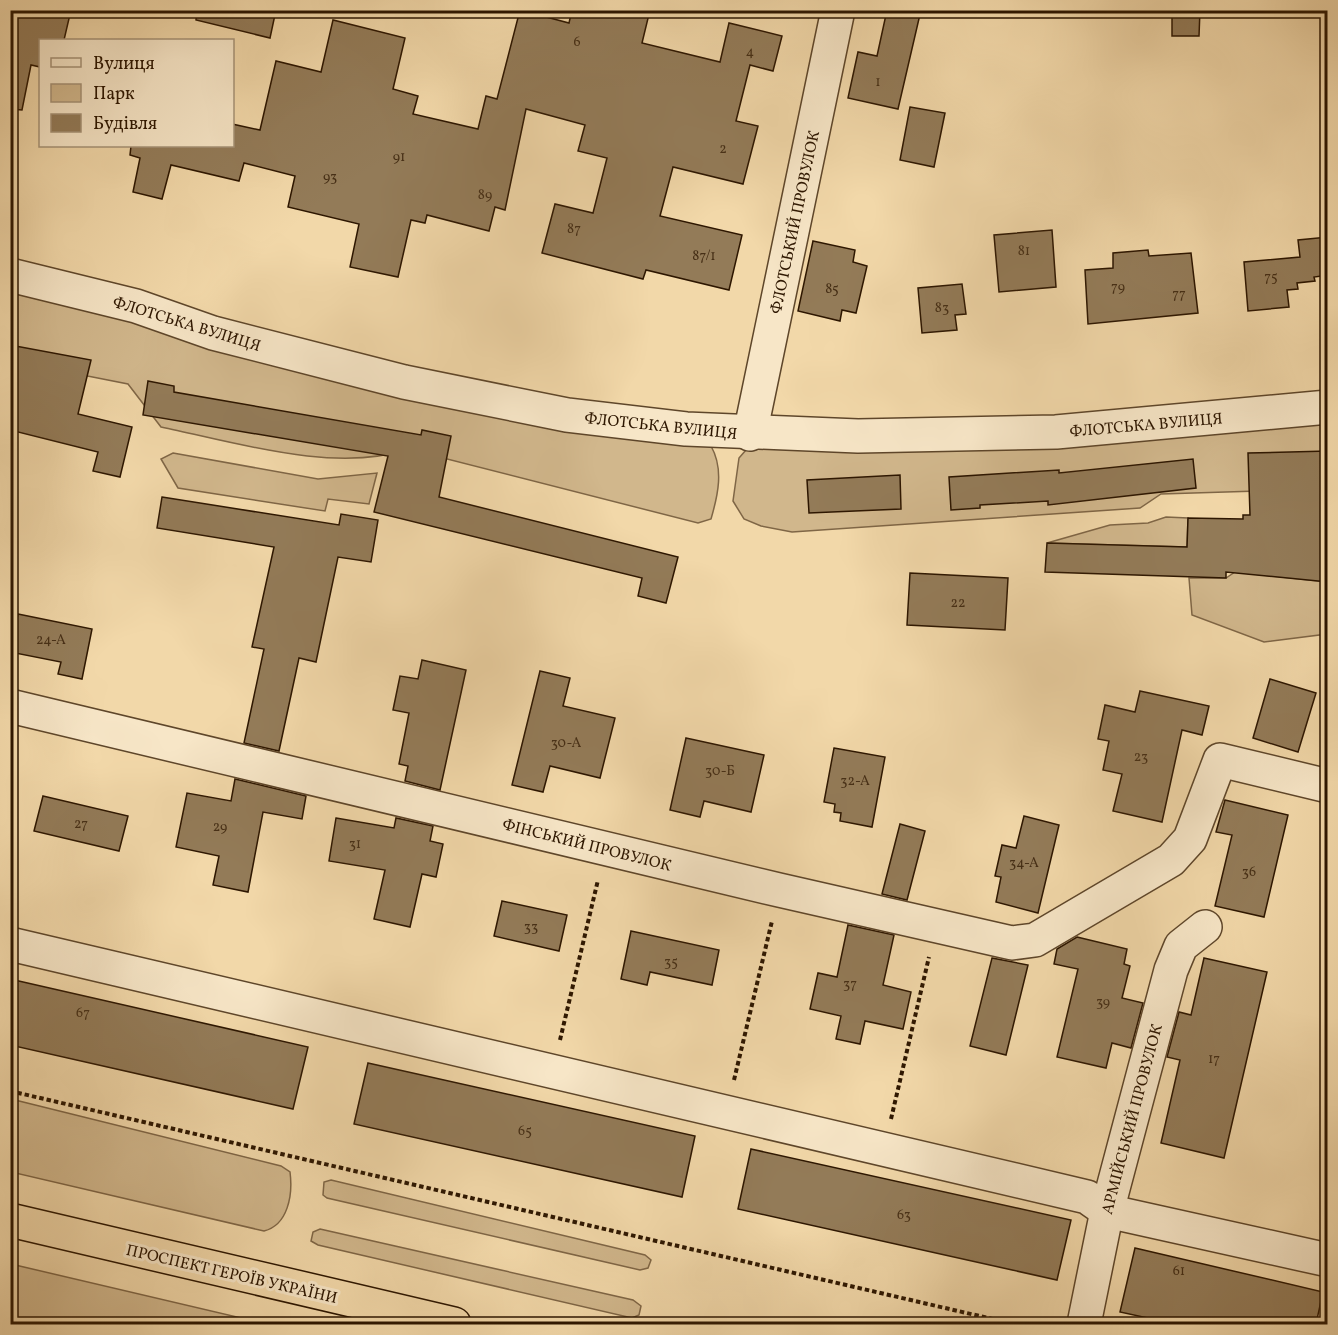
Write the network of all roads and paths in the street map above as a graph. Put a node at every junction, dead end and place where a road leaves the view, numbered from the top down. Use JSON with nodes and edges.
{"nodes":[{"id":1,"x":838,"y":10,"type":"edge"},
{"id":2,"x":10,"y":275,"type":"edge"},
{"id":3,"x":1328,"y":407,"type":"edge"},
{"id":4,"x":750,"y":434,"type":"junction"},
{"id":5,"x":10,"y":706,"type":"edge"},
{"id":6,"x":1328,"y":786,"type":"edge"},
{"id":7,"x":605,"y":848,"type":"junction"},
{"id":8,"x":779,"y":890,"type":"junction"},
{"id":9,"x":936,"y":927,"type":"junction"},
{"id":10,"x":1206,"y":927,"type":"dead end"},
{"id":11,"x":10,"y":944,"type":"edge"},
{"id":12,"x":552,"y":1072,"type":"junction"},
{"id":13,"x":10,"y":1091,"type":"edge"},
{"id":14,"x":726,"y":1113,"type":"junction"},
{"id":15,"x":884,"y":1149,"type":"junction"},
{"id":16,"x":1107,"y":1211,"type":"junction"},
{"id":17,"x":10,"y":1220,"type":"edge"},
{"id":18,"x":1328,"y":1260,"type":"edge"},
{"id":19,"x":454,"y":1324,"type":"edge"},
{"id":20,"x":1014,"y":1324,"type":"edge"},
{"id":21,"x":1084,"y":1324,"type":"edge"}],
"edges":[{"from":1,"to":4,"type":"street","name":"ФЛОТСЬКИЙ ПРОВУЛОК"},
{"from":2,"to":4,"type":"street","name":"ФЛОТСЬКА ВУЛИЦЯ"},
{"from":3,"to":4,"type":"street","name":"ФЛОТСЬКА ВУЛИЦЯ"},
{"from":5,"to":7,"type":"street","name":"ФІНСЬКИЙ ПРОВУЛОК"},
{"from":6,"to":9,"type":"street","name":"ФІНСЬКИЙ ПРОВУЛОК"},
{"from":7,"to":8,"type":"street","name":"ФІНСЬКИЙ ПРОВУЛОК"},
{"from":7,"to":12,"type":"path"},
{"from":8,"to":9,"type":"street","name":"ФІНСЬКИЙ ПРОВУЛОК"},
{"from":8,"to":14,"type":"path"},
{"from":9,"to":15,"type":"path"},
{"from":10,"to":16,"type":"street","name":"АРМІЙСЬКИЙ ПРОВУЛОК"},
{"from":11,"to":12,"type":"street"},
{"from":12,"to":14,"type":"street"},
{"from":13,"to":20,"type":"path"},
{"from":14,"to":15,"type":"street"},
{"from":15,"to":16,"type":"street"},
{"from":16,"to":18,"type":"street"},
{"from":16,"to":21,"type":"street","name":"АРМІЙСЬКИЙ ПРОВУЛОК"},
{"from":17,"to":19,"type":"highway","name":"ПРОСПЕКТ ГЕРОЇВ УКРАЇНИ"}]}
